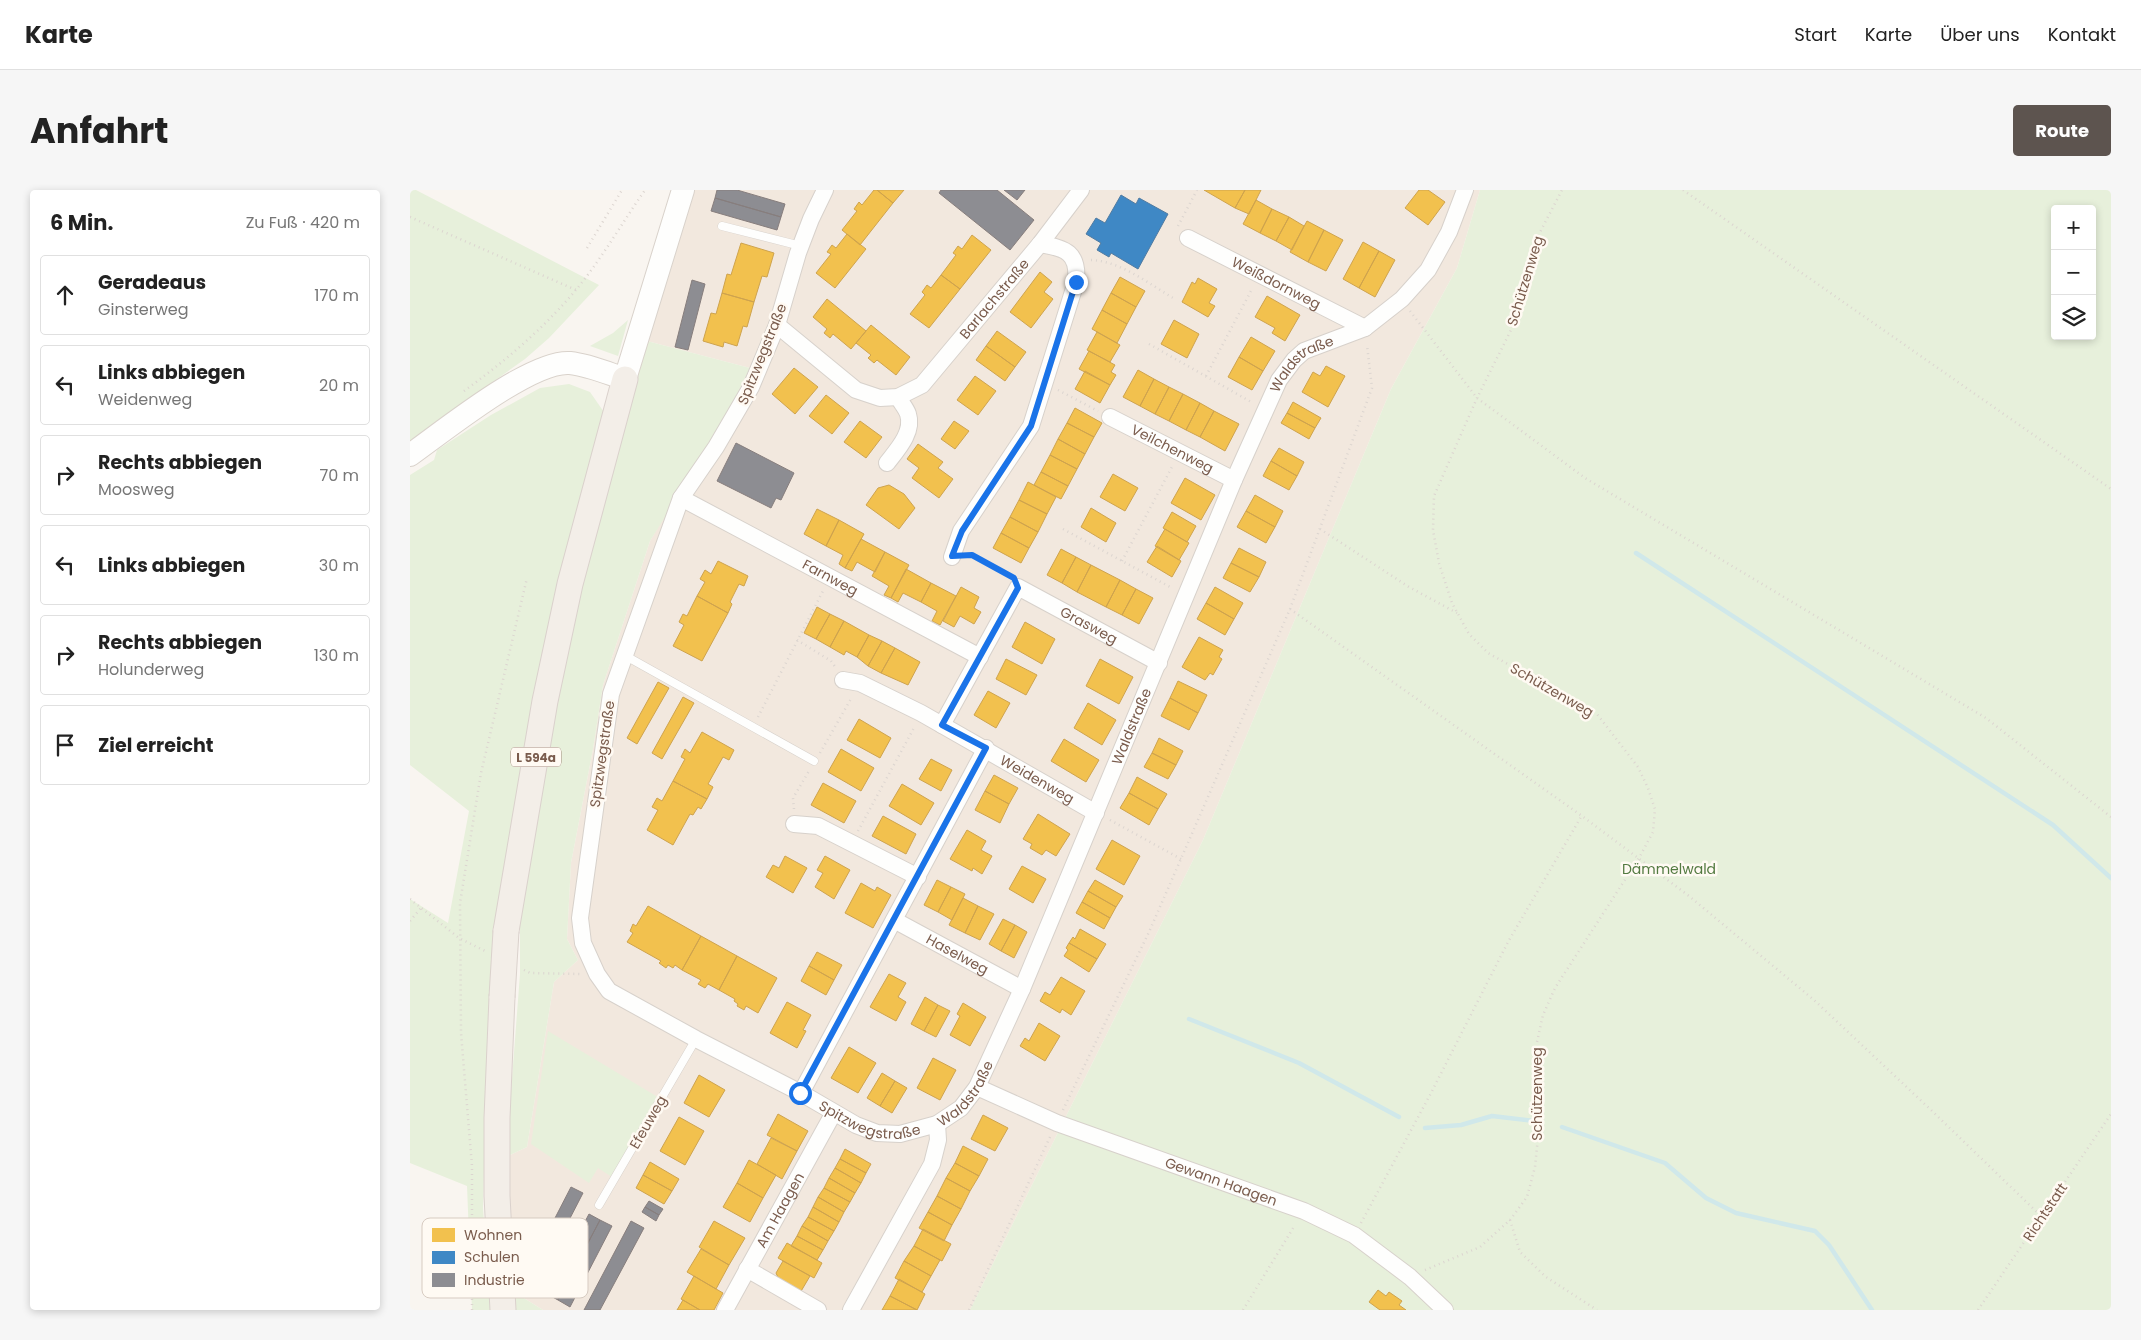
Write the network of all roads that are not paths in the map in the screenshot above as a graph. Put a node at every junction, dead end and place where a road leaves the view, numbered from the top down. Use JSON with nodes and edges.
{"nodes":[{"id":1,"x":683,"y":190,"type":"edge"},
{"id":2,"x":825,"y":190,"type":"edge"},
{"id":3,"x":1081,"y":190,"type":"edge"},
{"id":4,"x":1465,"y":190,"type":"edge"},
{"id":5,"x":722,"y":226,"type":"dead end"},
{"id":6,"x":1188,"y":238,"type":"road end"},
{"id":7,"x":1040,"y":244,"type":"junction"},
{"id":8,"x":801,"y":246,"type":"junction"},
{"id":9,"x":777,"y":325,"type":"junction"},
{"id":10,"x":1365,"y":328,"type":"junction"},
{"id":11,"x":625,"y":379,"type":"junction"},
{"id":12,"x":898,"y":397,"type":"junction"},
{"id":13,"x":1110,"y":417,"type":"road end"},
{"id":14,"x":410,"y":455,"type":"edge"},
{"id":15,"x":887,"y":463,"type":"dead end"},
{"id":16,"x":1234,"y":480,"type":"junction"},
{"id":17,"x":681,"y":498,"type":"junction"},
{"id":18,"x":952,"y":556,"type":"road end"},
{"id":19,"x":624,"y":655,"type":"junction"},
{"id":20,"x":980,"y":657,"type":"junction"},
{"id":21,"x":1159,"y":663,"type":"junction"},
{"id":22,"x":843,"y":680,"type":"road end"},
{"id":23,"x":942,"y":725,"type":"junction"},
{"id":24,"x":986,"y":748,"type":"junction"},
{"id":25,"x":814,"y":762,"type":"dead end"},
{"id":26,"x":1096,"y":813,"type":"junction"},
{"id":27,"x":794,"y":824,"type":"dead end"},
{"id":28,"x":918,"y":877,"type":"junction"},
{"id":29,"x":894,"y":920,"type":"junction"},
{"id":30,"x":1022,"y":989,"type":"junction"},
{"id":31,"x":696,"y":1039,"type":"junction"},
{"id":32,"x":977,"y":1088,"type":"junction"},
{"id":33,"x":800,"y":1093,"type":"junction"},
{"id":34,"x":833,"y":1114,"type":"junction"},
{"id":35,"x":937,"y":1124,"type":"junction"},
{"id":36,"x":599,"y":1205,"type":"dead end"},
{"id":37,"x":498,"y":1218,"type":"edge"},
{"id":38,"x":747,"y":1269,"type":"junction"},
{"id":39,"x":727,"y":1309,"type":"edge"},
{"id":40,"x":816,"y":1309,"type":"edge"},
{"id":41,"x":851,"y":1310,"type":"edge"},
{"id":42,"x":1445,"y":1310,"type":"edge"}],
"edges":[{"from":1,"to":11,"type":"main road"},
{"from":2,"to":8,"type":"street","name":"Spitzwegstraße"},
{"from":3,"to":7,"type":"street","name":"Barlachstraße"},
{"from":4,"to":10,"type":"street","name":"Waldstraße"},
{"from":5,"to":8,"type":"lane"},
{"from":6,"to":10,"type":"street","name":"Weißdornweg"},
{"from":7,"to":12,"type":"street","name":"Barlachstraße"},
{"from":7,"to":18,"type":"street"},
{"from":8,"to":9,"type":"street","name":"Spitzwegstraße"},
{"from":9,"to":12,"type":"street"},
{"from":9,"to":17,"type":"street","name":"Spitzwegstraße"},
{"from":10,"to":16,"type":"street","name":"Waldstraße"},
{"from":11,"to":14,"type":"main road"},
{"from":11,"to":37,"type":"main road","number":"L 594a","bridge":true},
{"from":12,"to":15,"type":"street"},
{"from":13,"to":16,"type":"street","name":"Veilchenweg"},
{"from":16,"to":21,"type":"street","name":"Waldstraße"},
{"from":17,"to":19,"type":"street","name":"Spitzwegstraße"},
{"from":17,"to":20,"type":"street","name":"Farnweg"},
{"from":19,"to":25,"type":"lane"},
{"from":19,"to":31,"type":"street","name":"Spitzwegstraße"},
{"from":20,"to":21,"type":"street","name":"Grasweg"},
{"from":20,"to":23,"type":"street"},
{"from":21,"to":26,"type":"street","name":"Waldstraße"},
{"from":22,"to":23,"type":"street","name":"Weidenweg"},
{"from":23,"to":24,"type":"street","name":"Weidenweg"},
{"from":24,"to":26,"type":"street","name":"Weidenweg"},
{"from":24,"to":28,"type":"street"},
{"from":26,"to":30,"type":"street","name":"Waldstraße"},
{"from":27,"to":28,"type":"street"},
{"from":28,"to":29,"type":"street"},
{"from":29,"to":30,"type":"street","name":"Haselweg"},
{"from":29,"to":33,"type":"street"},
{"from":30,"to":32,"type":"street","name":"Waldstraße"},
{"from":31,"to":33,"type":"street","name":"Spitzwegstraße"},
{"from":31,"to":36,"type":"lane","name":"Efeuweg"},
{"from":32,"to":35,"type":"street","name":"Waldstraße"},
{"from":32,"to":42,"type":"street","name":"Gewann Haagen"},
{"from":33,"to":34,"type":"street","name":"Spitzwegstraße"},
{"from":34,"to":35,"type":"street","name":"Spitzwegstraße"},
{"from":34,"to":38,"type":"street","name":"Am Haagen"},
{"from":35,"to":41,"type":"street","name":"Waldstraße"},
{"from":38,"to":39,"type":"street","name":"Am Haagen"},
{"from":38,"to":40,"type":"street"}]}
